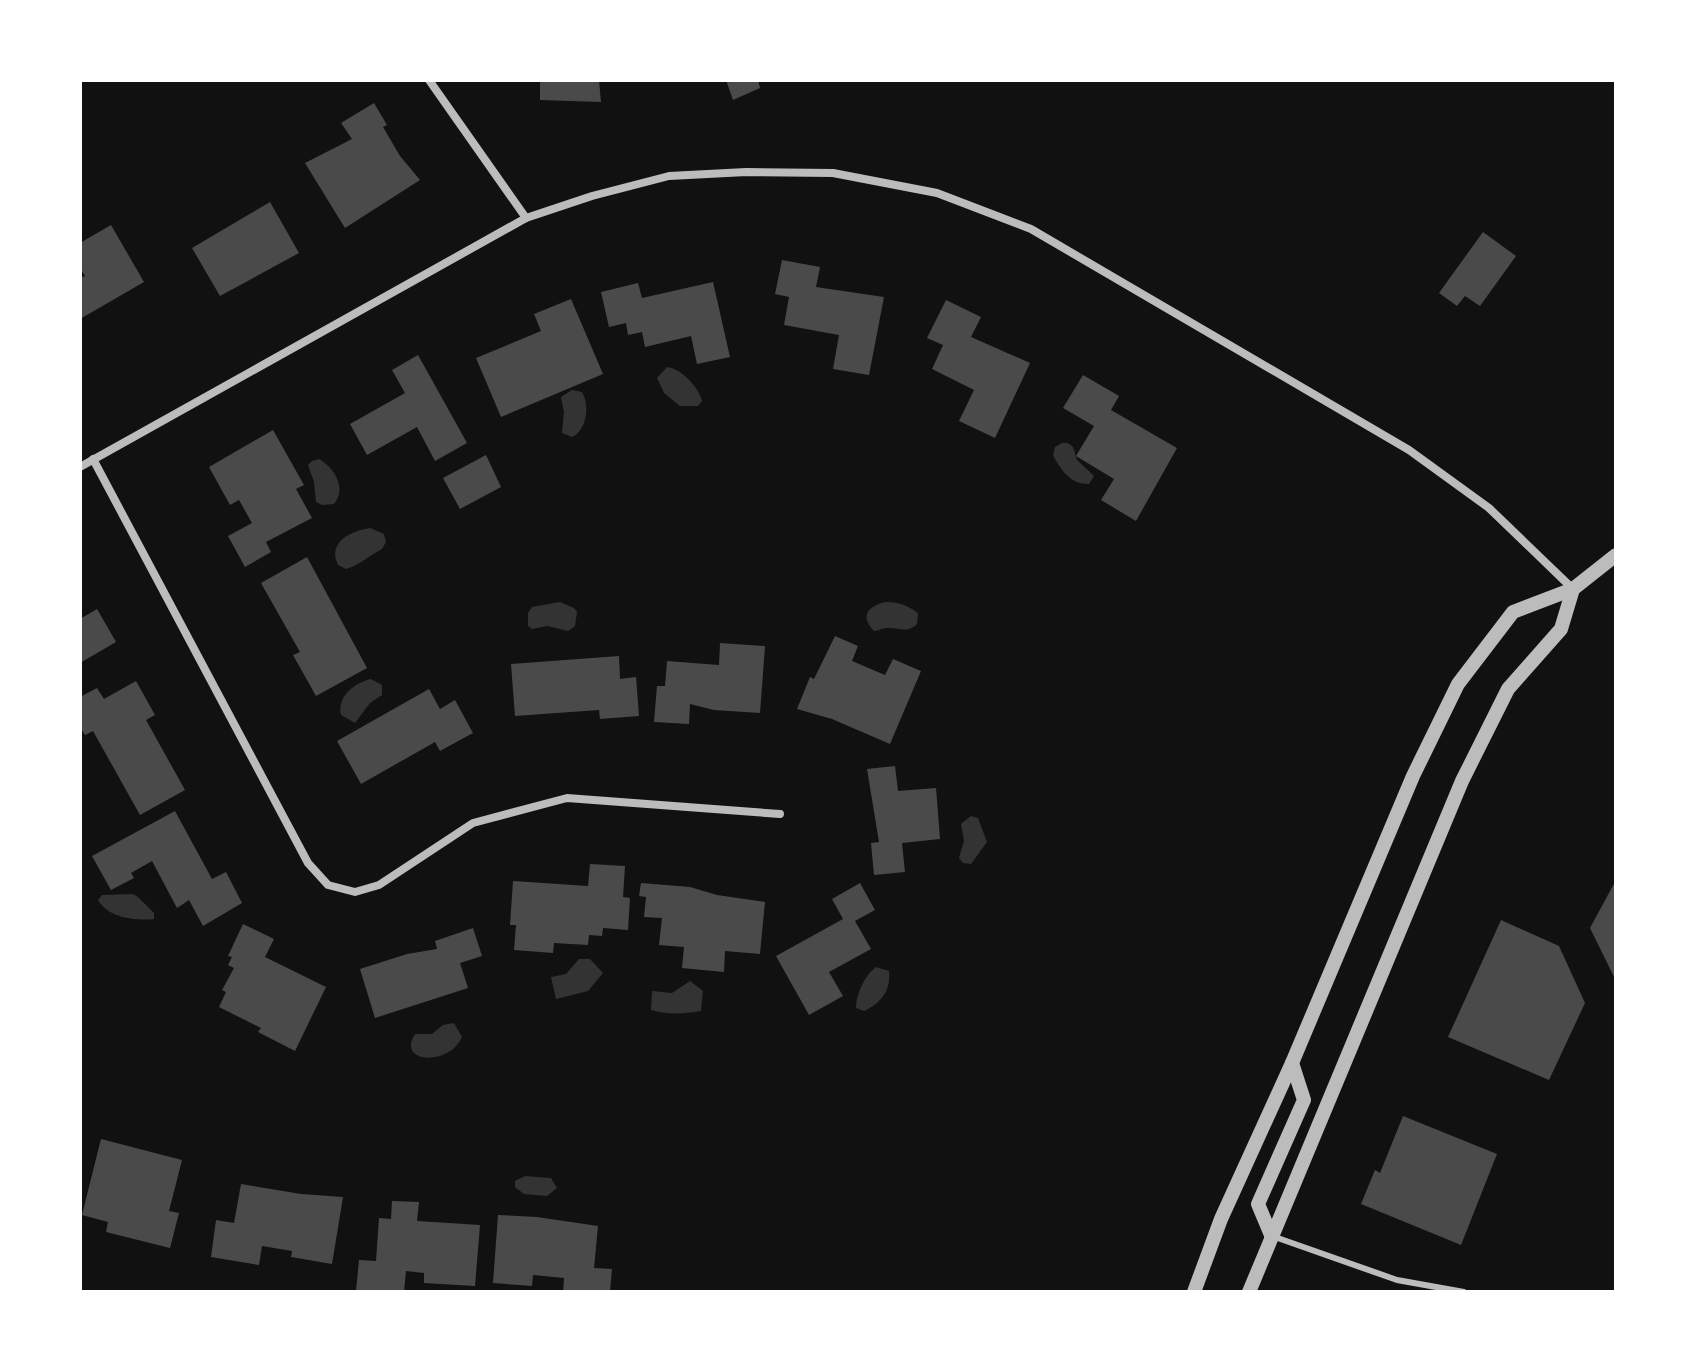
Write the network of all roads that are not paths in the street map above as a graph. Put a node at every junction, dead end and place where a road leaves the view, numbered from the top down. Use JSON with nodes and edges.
{"nodes":[{"id":1,"x":429,"y":80,"type":"edge"},
{"id":2,"x":526,"y":218,"type":"junction"},
{"id":3,"x":93,"y":459,"type":"junction"},
{"id":4,"x":80,"y":467,"type":"edge"},
{"id":5,"x":1616,"y":555,"type":"edge"},
{"id":6,"x":1573,"y":589,"type":"junction"},
{"id":7,"x":780,"y":814,"type":"dead end"},
{"id":8,"x":1292,"y":1063,"type":"junction"},
{"id":9,"x":1271,"y":1235,"type":"junction"},
{"id":10,"x":1194,"y":1292,"type":"edge"},
{"id":11,"x":1249,"y":1292,"type":"edge"},
{"id":12,"x":1464,"y":1292,"type":"edge"}],
"edges":[{"from":1,"to":2,"type":"street"},
{"from":2,"to":3,"type":"street"},
{"from":2,"to":6,"type":"street"},
{"from":3,"to":4,"type":"street"},
{"from":3,"to":7,"type":"street"},
{"from":5,"to":6,"type":"street"},
{"from":6,"to":8,"type":"street"},
{"from":6,"to":9,"type":"street"},
{"from":8,"to":9,"type":"street"},
{"from":8,"to":10,"type":"street"},
{"from":9,"to":11,"type":"street"},
{"from":9,"to":12,"type":"lane"}]}
